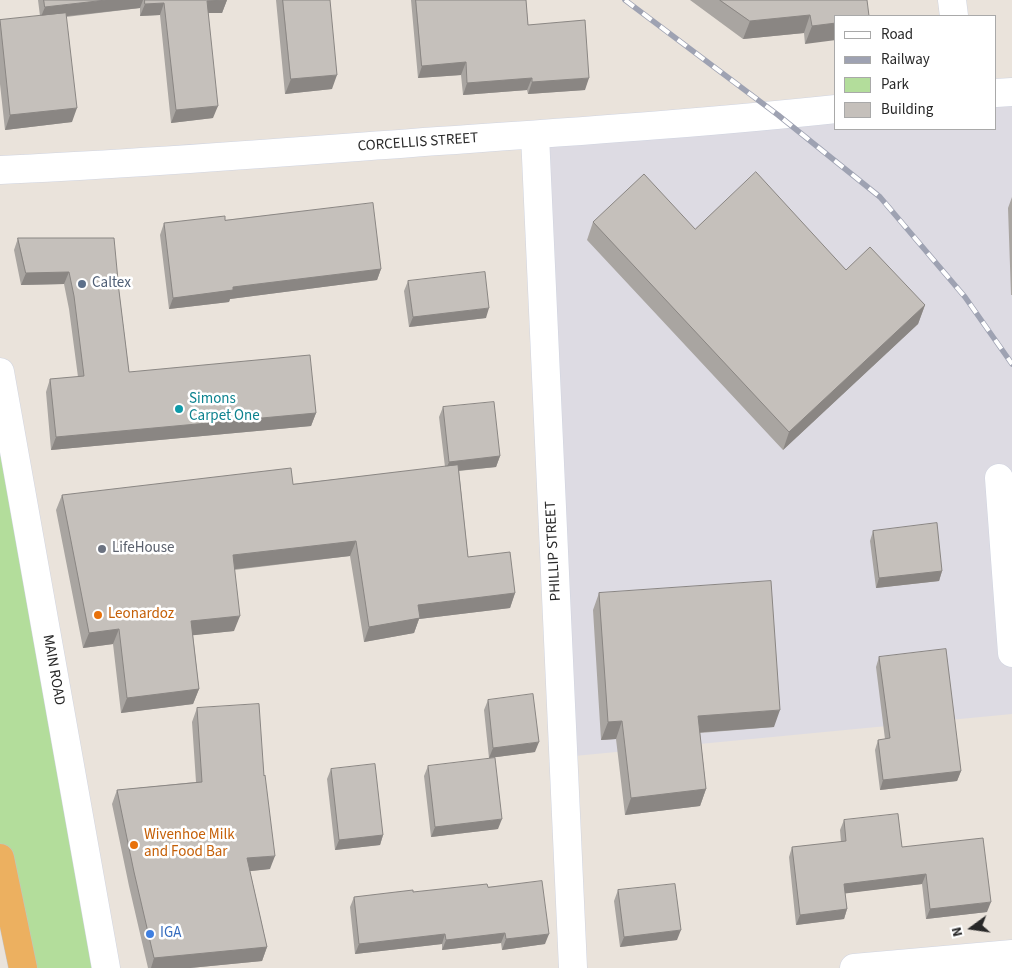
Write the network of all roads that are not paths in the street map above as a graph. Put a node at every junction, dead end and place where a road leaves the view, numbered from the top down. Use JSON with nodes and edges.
{"nodes":[{"id":1,"x":952,"y":0,"type":"edge"},
{"id":2,"x":954,"y":15,"type":"edge"},
{"id":3,"x":1012,"y":92,"type":"edge"},
{"id":4,"x":997,"y":93,"type":"edge"},
{"id":5,"x":834,"y":109,"type":"edge"},
{"id":6,"x":535,"y":135,"type":"junction"},
{"id":7,"x":0,"y":170,"type":"edge"},
{"id":8,"x":0,"y":372,"type":"edge"},
{"id":9,"x":999,"y":478,"type":"dead end"},
{"id":10,"x":1012,"y":653,"type":"edge"},
{"id":11,"x":0,"y":858,"type":"edge"},
{"id":12,"x":1012,"y":954,"type":"edge"},
{"id":13,"x":24,"y":968,"type":"edge"},
{"id":14,"x":106,"y":968,"type":"edge"},
{"id":15,"x":573,"y":968,"type":"edge"},
{"id":16,"x":854,"y":968,"type":"edge"}],
"edges":[{"from":1,"to":2,"type":"street"},
{"from":3,"to":4,"type":"street"},
{"from":5,"to":6,"type":"street","name":"CORCELLIS STREET"},
{"from":6,"to":7,"type":"street","name":"CORCELLIS STREET"},
{"from":6,"to":15,"type":"street","name":"PHILLIP STREET"},
{"from":8,"to":14,"type":"street","name":"MAIN ROAD"},
{"from":9,"to":10,"type":"street"},
{"from":11,"to":13,"type":"highway"},
{"from":12,"to":16,"type":"street"}]}
